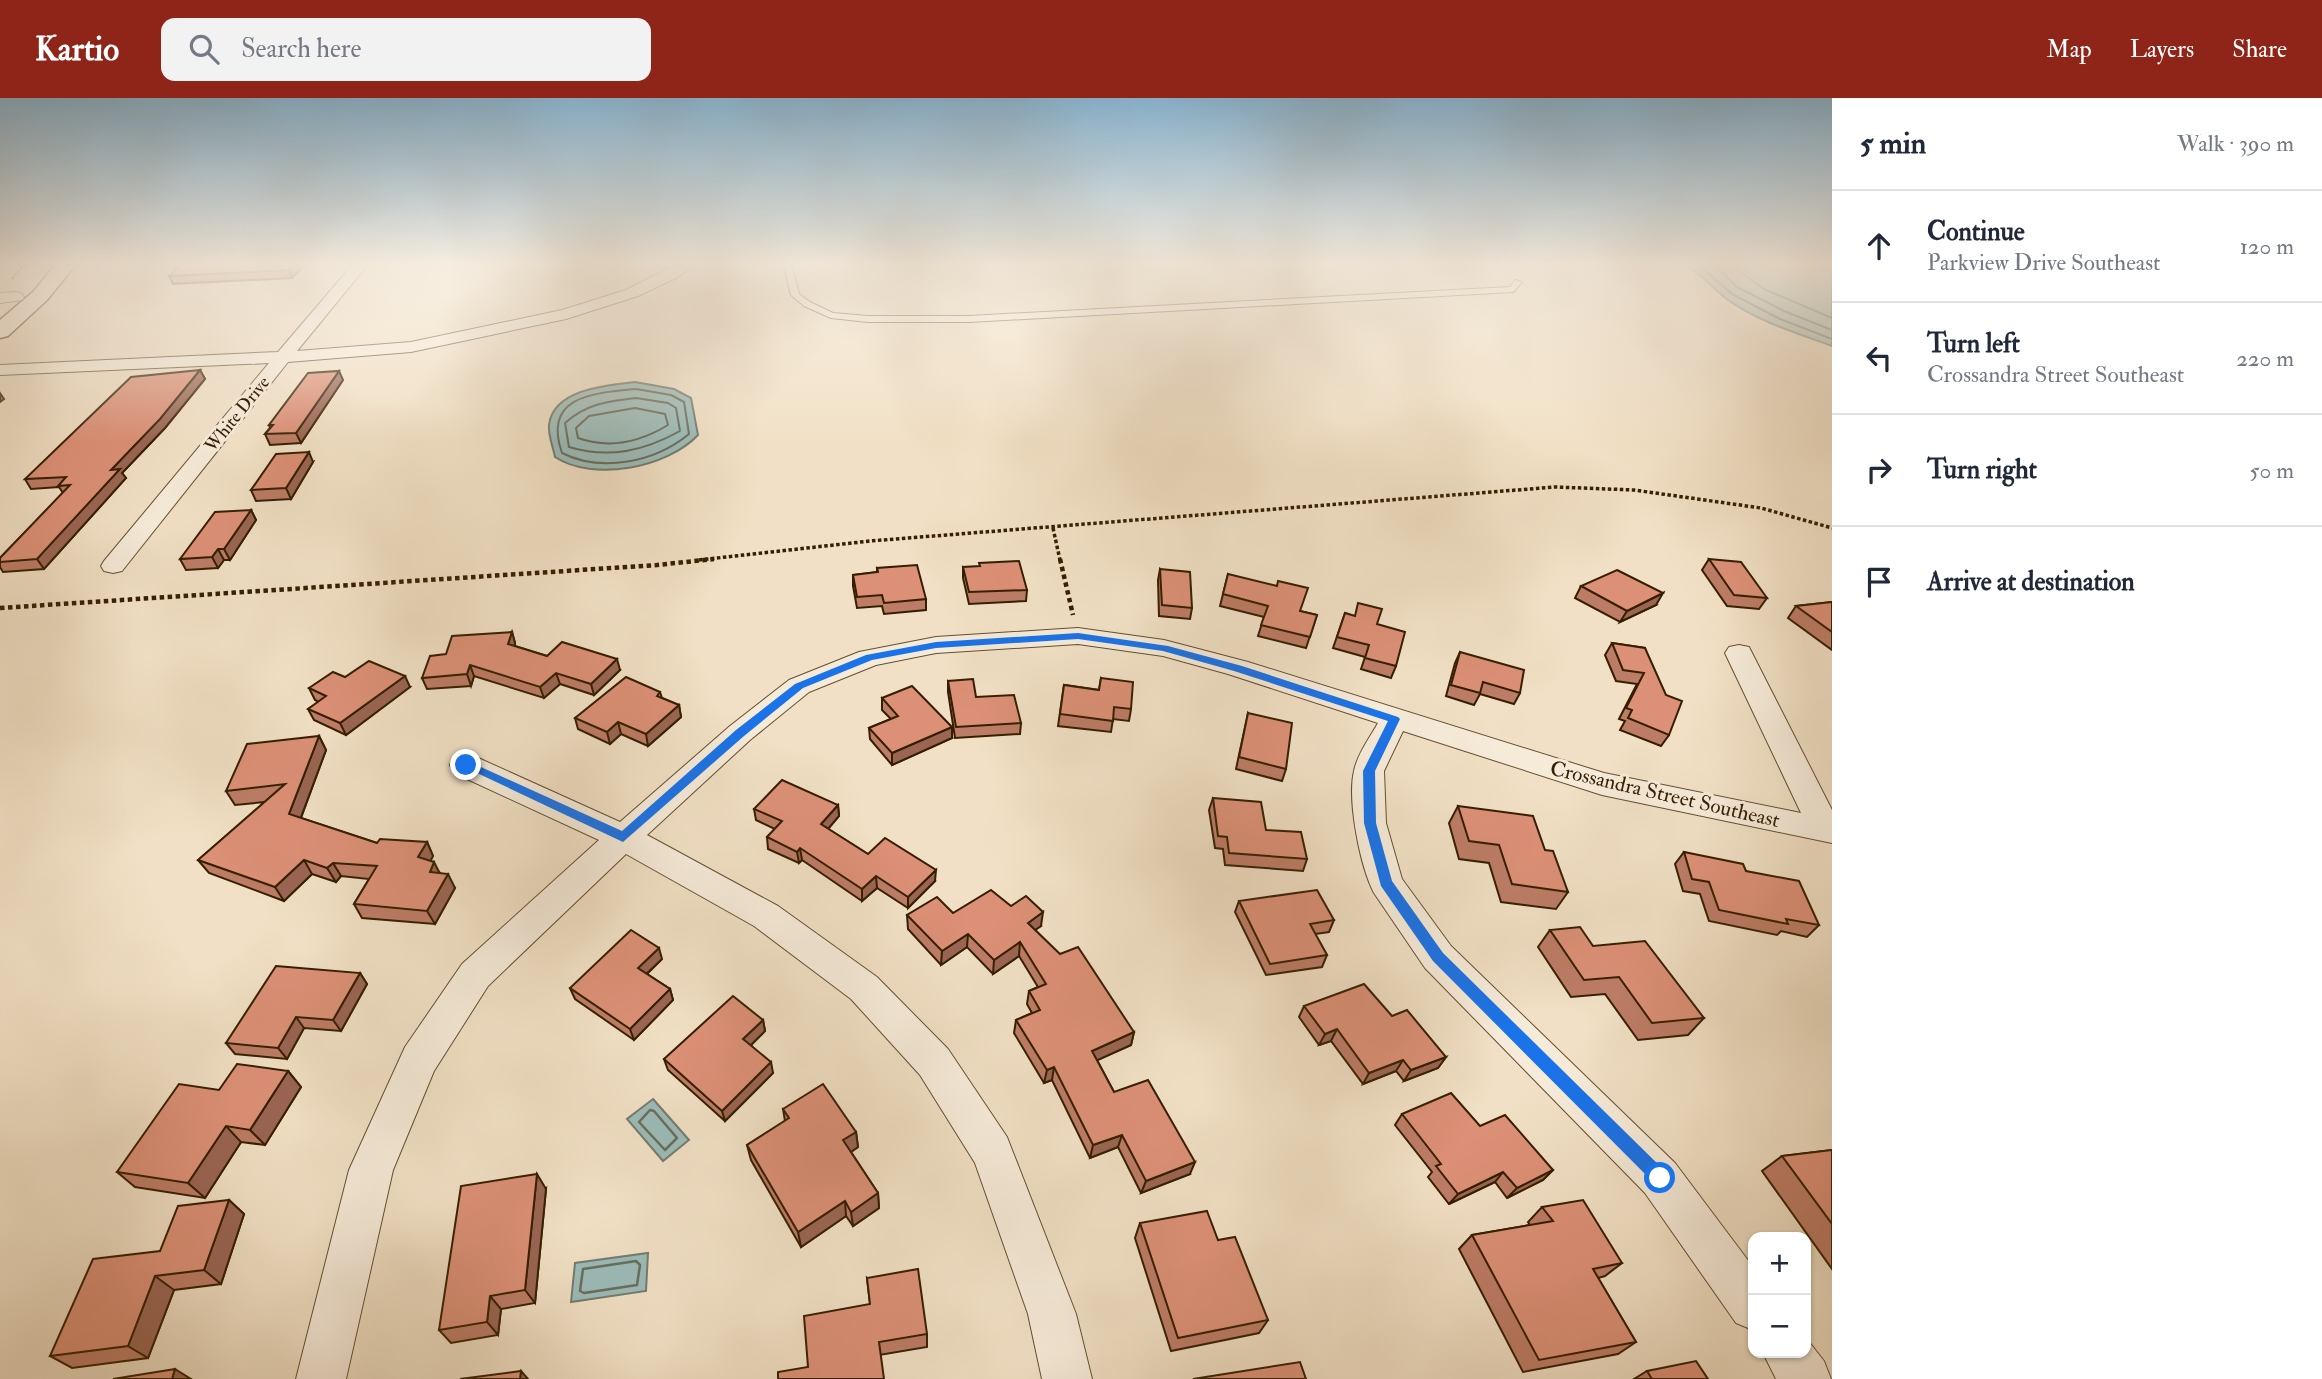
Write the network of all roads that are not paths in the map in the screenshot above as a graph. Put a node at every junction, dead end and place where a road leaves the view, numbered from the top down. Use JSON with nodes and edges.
{"nodes":[{"id":1,"x":312,"y":323,"type":"edge"},
{"id":2,"x":527,"y":323,"type":"edge"},
{"id":3,"x":283,"y":357,"type":"junction"},
{"id":4,"x":0,"y":370,"type":"edge"},
{"id":5,"x":113,"y":566,"type":"dead end"},
{"id":6,"x":1739,"y":653,"type":"dead end"},
{"id":7,"x":1394,"y":719,"type":"junction"},
{"id":8,"x":466,"y":765,"type":"dead end"},
{"id":9,"x":1829,"y":831,"type":"edge"},
{"id":10,"x":623,"y":837,"type":"junction"},
{"id":11,"x":1748,"y":1299,"type":"edge"},
{"id":12,"x":1791,"y":1358,"type":"edge"},
{"id":13,"x":321,"y":1379,"type":"edge"},
{"id":14,"x":1067,"y":1379,"type":"edge"},
{"id":15,"x":1806,"y":1379,"type":"edge"}],
"edges":[{"from":1,"to":3,"type":"street","name":"White Drive"},
{"from":2,"to":3,"type":"street"},
{"from":3,"to":4,"type":"street"},
{"from":3,"to":5,"type":"street","name":"White Drive"},
{"from":6,"to":9,"type":"street"},
{"from":7,"to":9,"type":"street","name":"Crossandra Street Southeast"},
{"from":7,"to":10,"type":"street","name":"Crossandra Street Southeast"},
{"from":7,"to":11,"type":"street"},
{"from":8,"to":10,"type":"street"},
{"from":10,"to":13,"type":"street","name":"Crossandra Street Southeast"},
{"from":10,"to":14,"type":"street"},
{"from":12,"to":15,"type":"street"}]}
